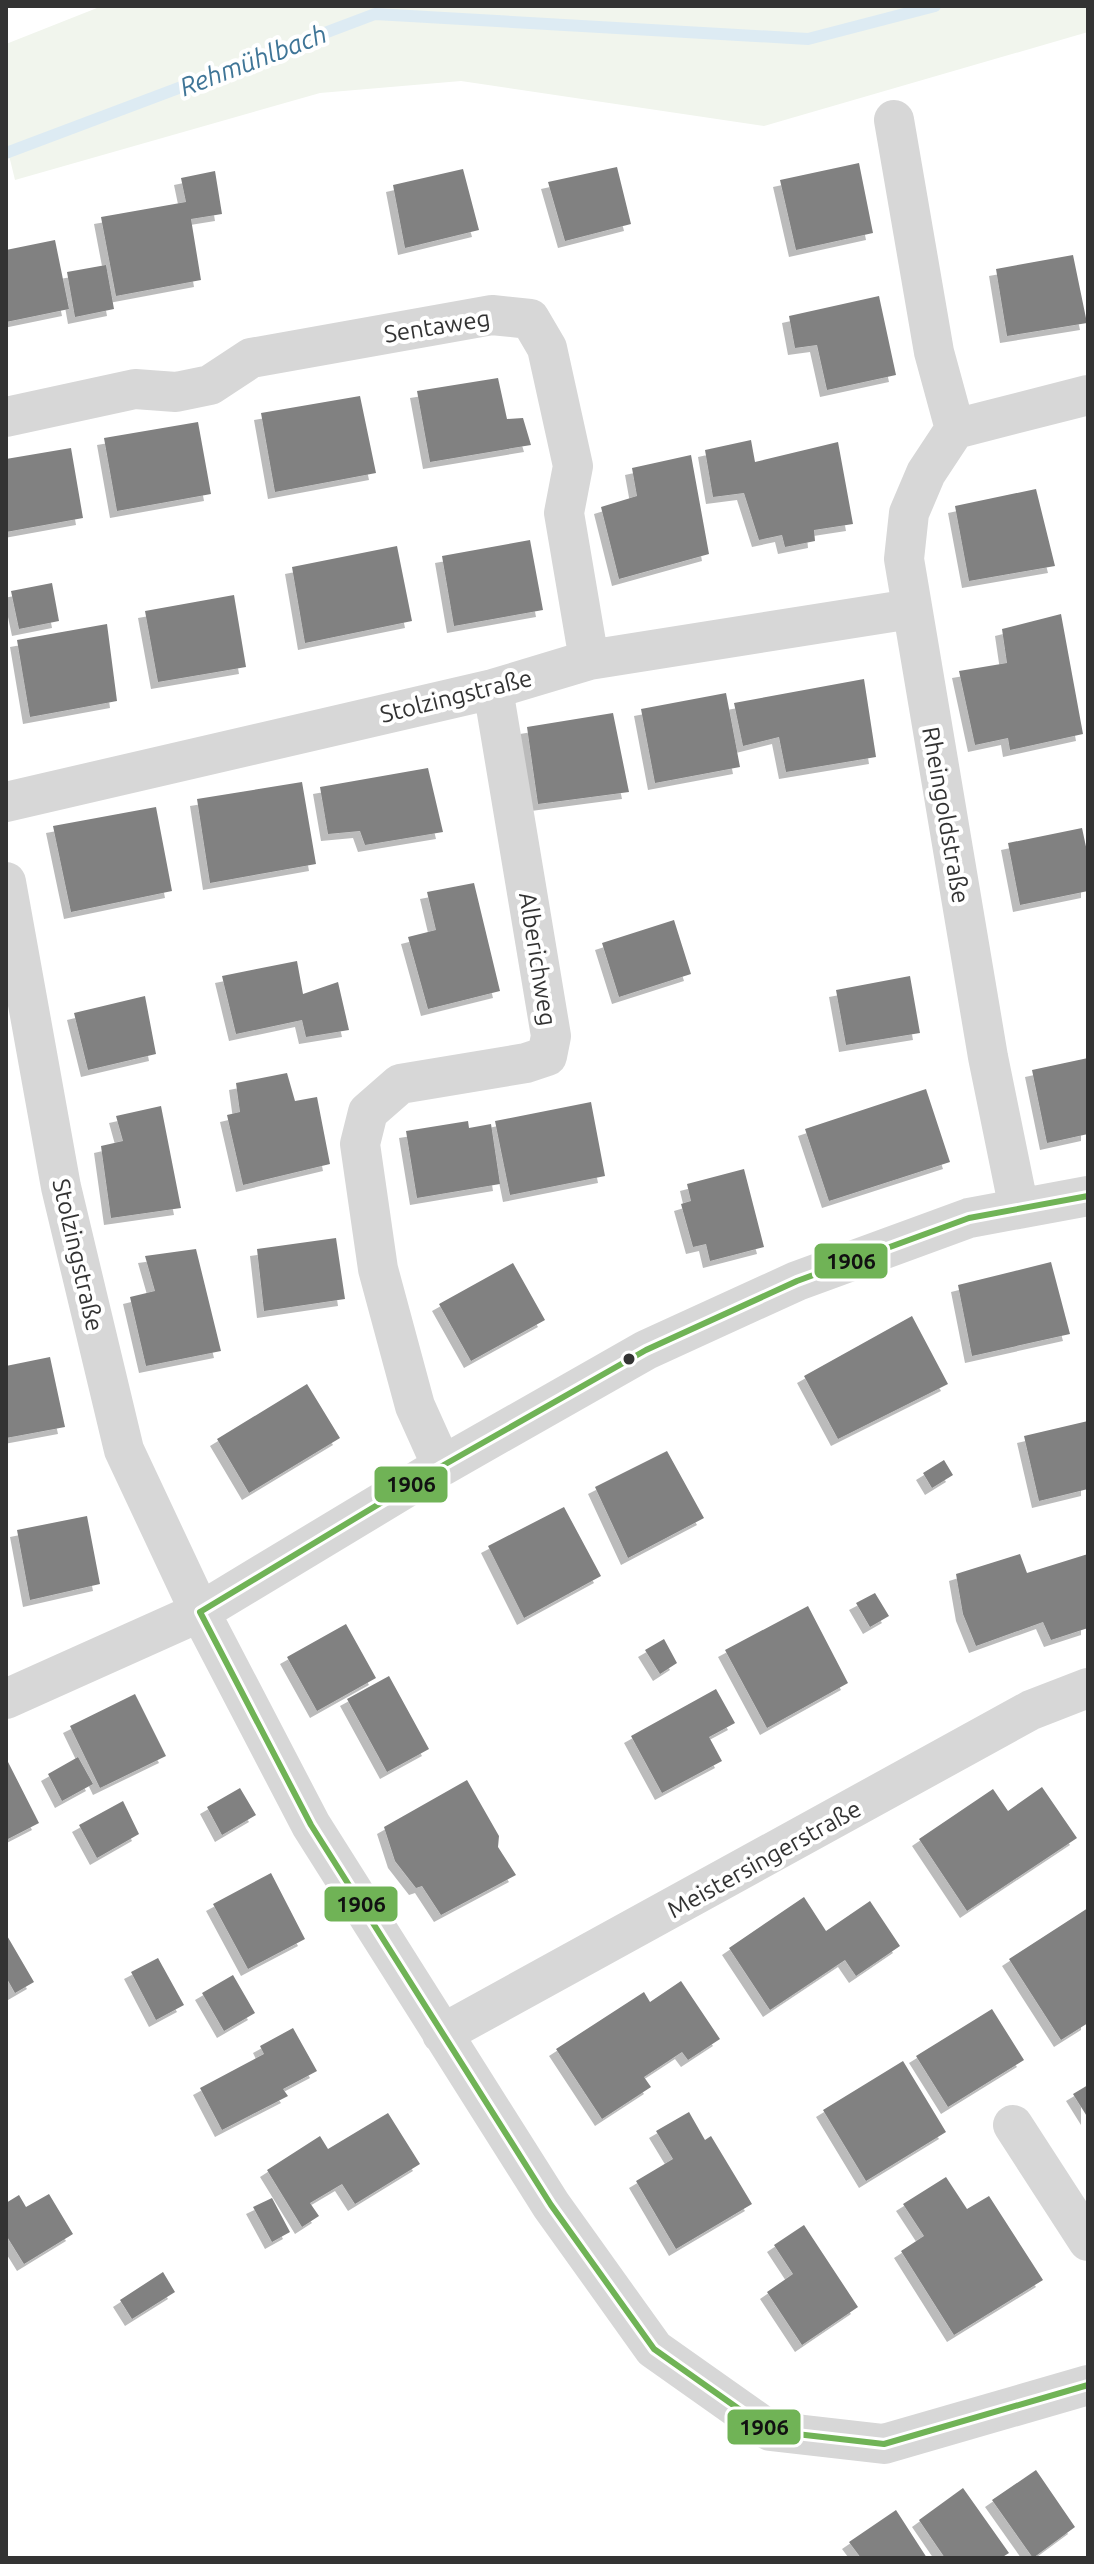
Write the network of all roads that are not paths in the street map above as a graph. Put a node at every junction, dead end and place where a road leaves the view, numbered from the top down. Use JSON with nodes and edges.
{"nodes":[{"id":1,"x":894,"y":120,"type":"dead end"},
{"id":2,"x":1088,"y":395,"type":"edge"},
{"id":3,"x":6,"y":417,"type":"edge"},
{"id":4,"x":955,"y":429,"type":"junction"},
{"id":5,"x":911,"y":609,"type":"junction"},
{"id":6,"x":589,"y":660,"type":"junction"},
{"id":7,"x":493,"y":689,"type":"junction"},
{"id":8,"x":6,"y":802,"type":"edge"},
{"id":9,"x":6,"y":882,"type":"edge"},
{"id":10,"x":1088,"y":1196,"type":"edge"},
{"id":11,"x":1019,"y":1209,"type":"junction"},
{"id":12,"x":442,"y":1466,"type":"junction"},
{"id":13,"x":200,"y":1612,"type":"junction"},
{"id":14,"x":1088,"y":1688,"type":"edge"},
{"id":15,"x":6,"y":1699,"type":"edge"},
{"id":16,"x":442,"y":2034,"type":"junction"},
{"id":17,"x":1013,"y":2125,"type":"dead end"},
{"id":18,"x":1088,"y":2241,"type":"edge"},
{"id":19,"x":1088,"y":2385,"type":"edge"}],
"edges":[{"from":1,"to":4,"type":"street"},
{"from":2,"to":4,"type":"street"},
{"from":3,"to":6,"type":"street","name":"Sentaweg"},
{"from":4,"to":5,"type":"street","name":"Rheingoldstraße"},
{"from":5,"to":6,"type":"street","name":"Stolzingstraße"},
{"from":5,"to":11,"type":"street","name":"Rheingoldstraße"},
{"from":6,"to":7,"type":"street","name":"Stolzingstraße"},
{"from":7,"to":8,"type":"street","name":"Stolzingstraße"},
{"from":7,"to":12,"type":"street","name":"Alberichweg"},
{"from":9,"to":13,"type":"street","name":"Stolzingstraße"},
{"from":10,"to":11,"type":"street"},
{"from":11,"to":12,"type":"street"},
{"from":12,"to":13,"type":"street"},
{"from":13,"to":15,"type":"street"},
{"from":13,"to":16,"type":"street","name":"Stolzingstraße"},
{"from":14,"to":16,"type":"street","name":"Meistersingerstraße"},
{"from":16,"to":19,"type":"street","name":"Stolzingstraße"},
{"from":17,"to":18,"type":"street"}]}
